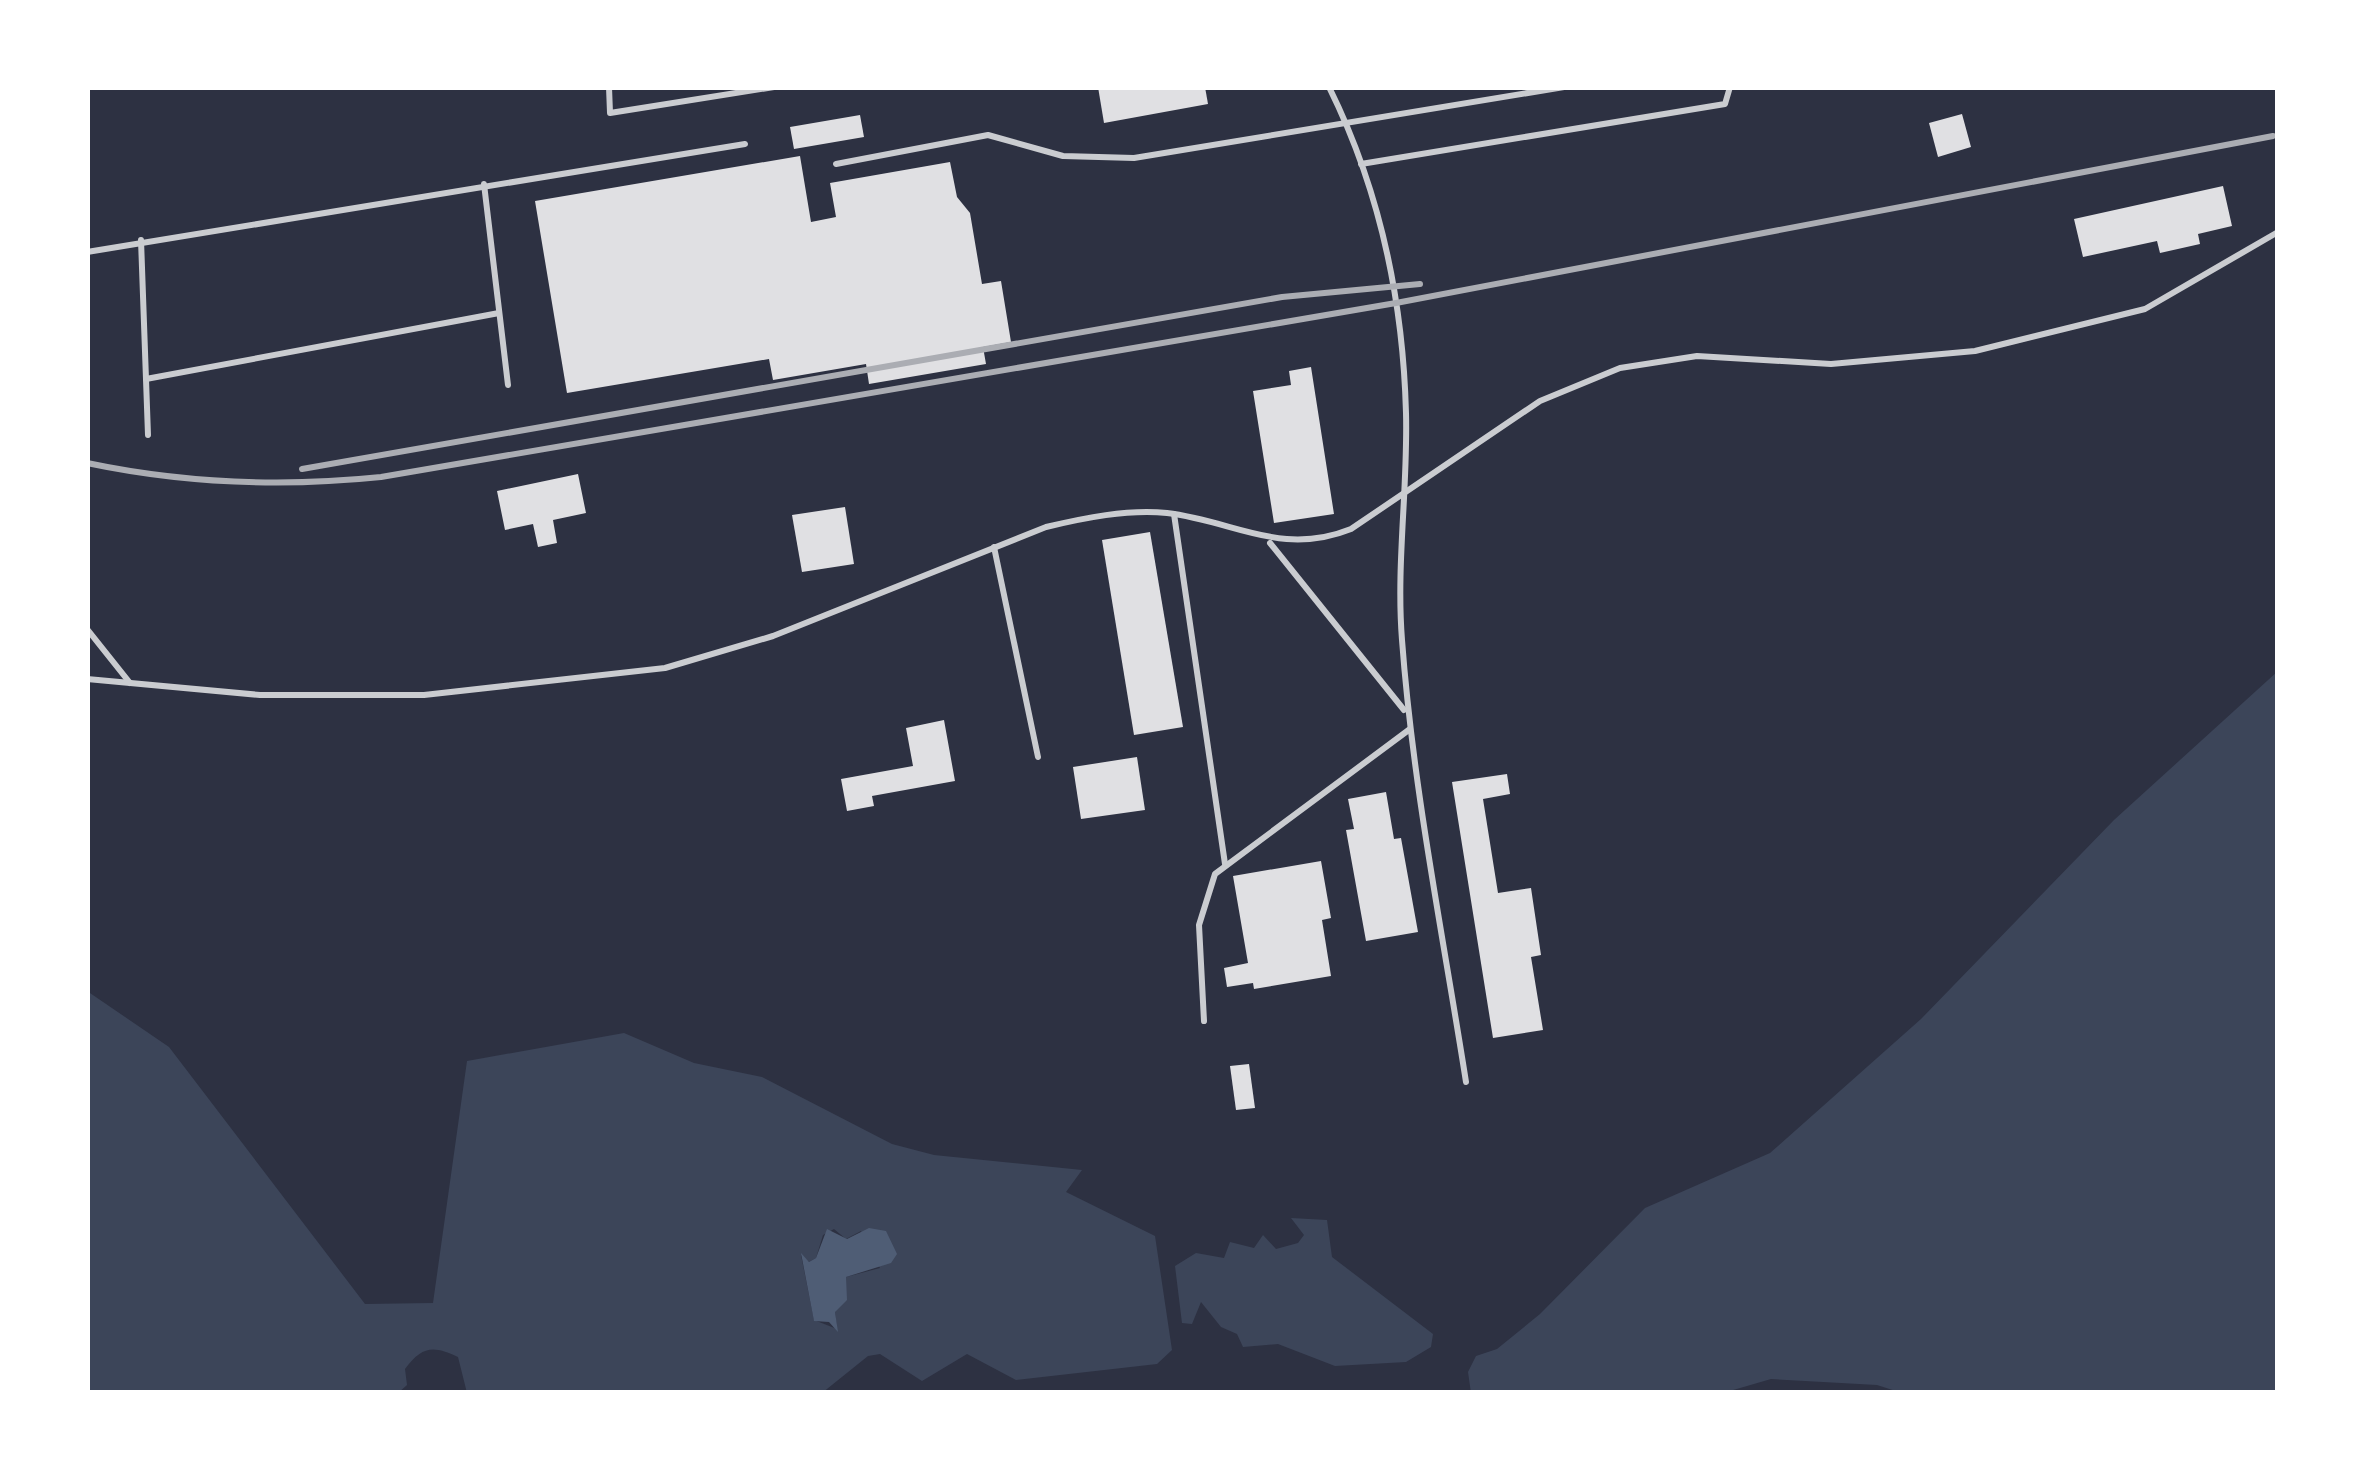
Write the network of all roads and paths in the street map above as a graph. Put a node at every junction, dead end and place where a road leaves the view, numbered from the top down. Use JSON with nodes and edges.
{"nodes":[{"id":1,"x":609,"y":87,"type":"edge"},
{"id":2,"x":774,"y":87,"type":"edge"},
{"id":3,"x":1329,"y":87,"type":"edge"},
{"id":4,"x":1564,"y":87,"type":"edge"},
{"id":5,"x":1730,"y":87,"type":"edge"},
{"id":6,"x":1347,"y":122,"type":"junction"},
{"id":7,"x":745,"y":144,"type":"dead end"},
{"id":8,"x":836,"y":164,"type":"dead end"},
{"id":9,"x":1361,"y":164,"type":"junction"},
{"id":10,"x":484,"y":184,"type":"junction"},
{"id":11,"x":2278,"y":232,"type":"edge"},
{"id":12,"x":140,"y":239,"type":"junction"},
{"id":13,"x":87,"y":252,"type":"edge"},
{"id":14,"x":499,"y":313,"type":"junction"},
{"id":15,"x":146,"y":379,"type":"junction"},
{"id":16,"x":508,"y":385,"type":"dead end"},
{"id":17,"x":148,"y":435,"type":"dead end"},
{"id":18,"x":1402,"y":495,"type":"junction"},
{"id":19,"x":1174,"y":514,"type":"junction"},
{"id":20,"x":1268,"y":540,"type":"junction"},
{"id":21,"x":994,"y":547,"type":"junction"},
{"id":22,"x":87,"y":629,"type":"edge"},
{"id":23,"x":87,"y":680,"type":"edge"},
{"id":24,"x":132,"y":686,"type":"junction"},
{"id":25,"x":1407,"y":714,"type":"junction"},
{"id":26,"x":1409,"y":729,"type":"junction"},
{"id":27,"x":1038,"y":757,"type":"dead end"},
{"id":28,"x":1225,"y":864,"type":"junction"},
{"id":29,"x":1204,"y":1021,"type":"dead end"},
{"id":30,"x":1466,"y":1082,"type":"dead end"}],
"edges":[{"from":1,"to":2,"type":"lane"},
{"from":3,"to":6,"type":"lane"},
{"from":4,"to":6,"type":"lane"},
{"from":5,"to":9,"type":"lane"},
{"from":6,"to":8,"type":"lane"},
{"from":6,"to":9,"type":"lane"},
{"from":7,"to":10,"type":"lane"},
{"from":9,"to":18,"type":"lane"},
{"from":10,"to":12,"type":"lane"},
{"from":10,"to":14,"type":"lane"},
{"from":11,"to":18,"type":"lane"},
{"from":12,"to":13,"type":"lane"},
{"from":12,"to":15,"type":"lane"},
{"from":14,"to":15,"type":"lane"},
{"from":14,"to":16,"type":"lane"},
{"from":15,"to":17,"type":"lane"},
{"from":18,"to":20,"type":"lane"},
{"from":18,"to":25,"type":"lane"},
{"from":19,"to":20,"type":"lane"},
{"from":19,"to":21,"type":"lane"},
{"from":19,"to":28,"type":"lane"},
{"from":20,"to":25,"type":"lane"},
{"from":21,"to":24,"type":"lane"},
{"from":21,"to":27,"type":"lane"},
{"from":22,"to":24,"type":"lane"},
{"from":23,"to":24,"type":"lane"},
{"from":25,"to":26,"type":"lane"},
{"from":26,"to":28,"type":"lane"},
{"from":26,"to":30,"type":"lane"},
{"from":28,"to":29,"type":"lane"}]}
